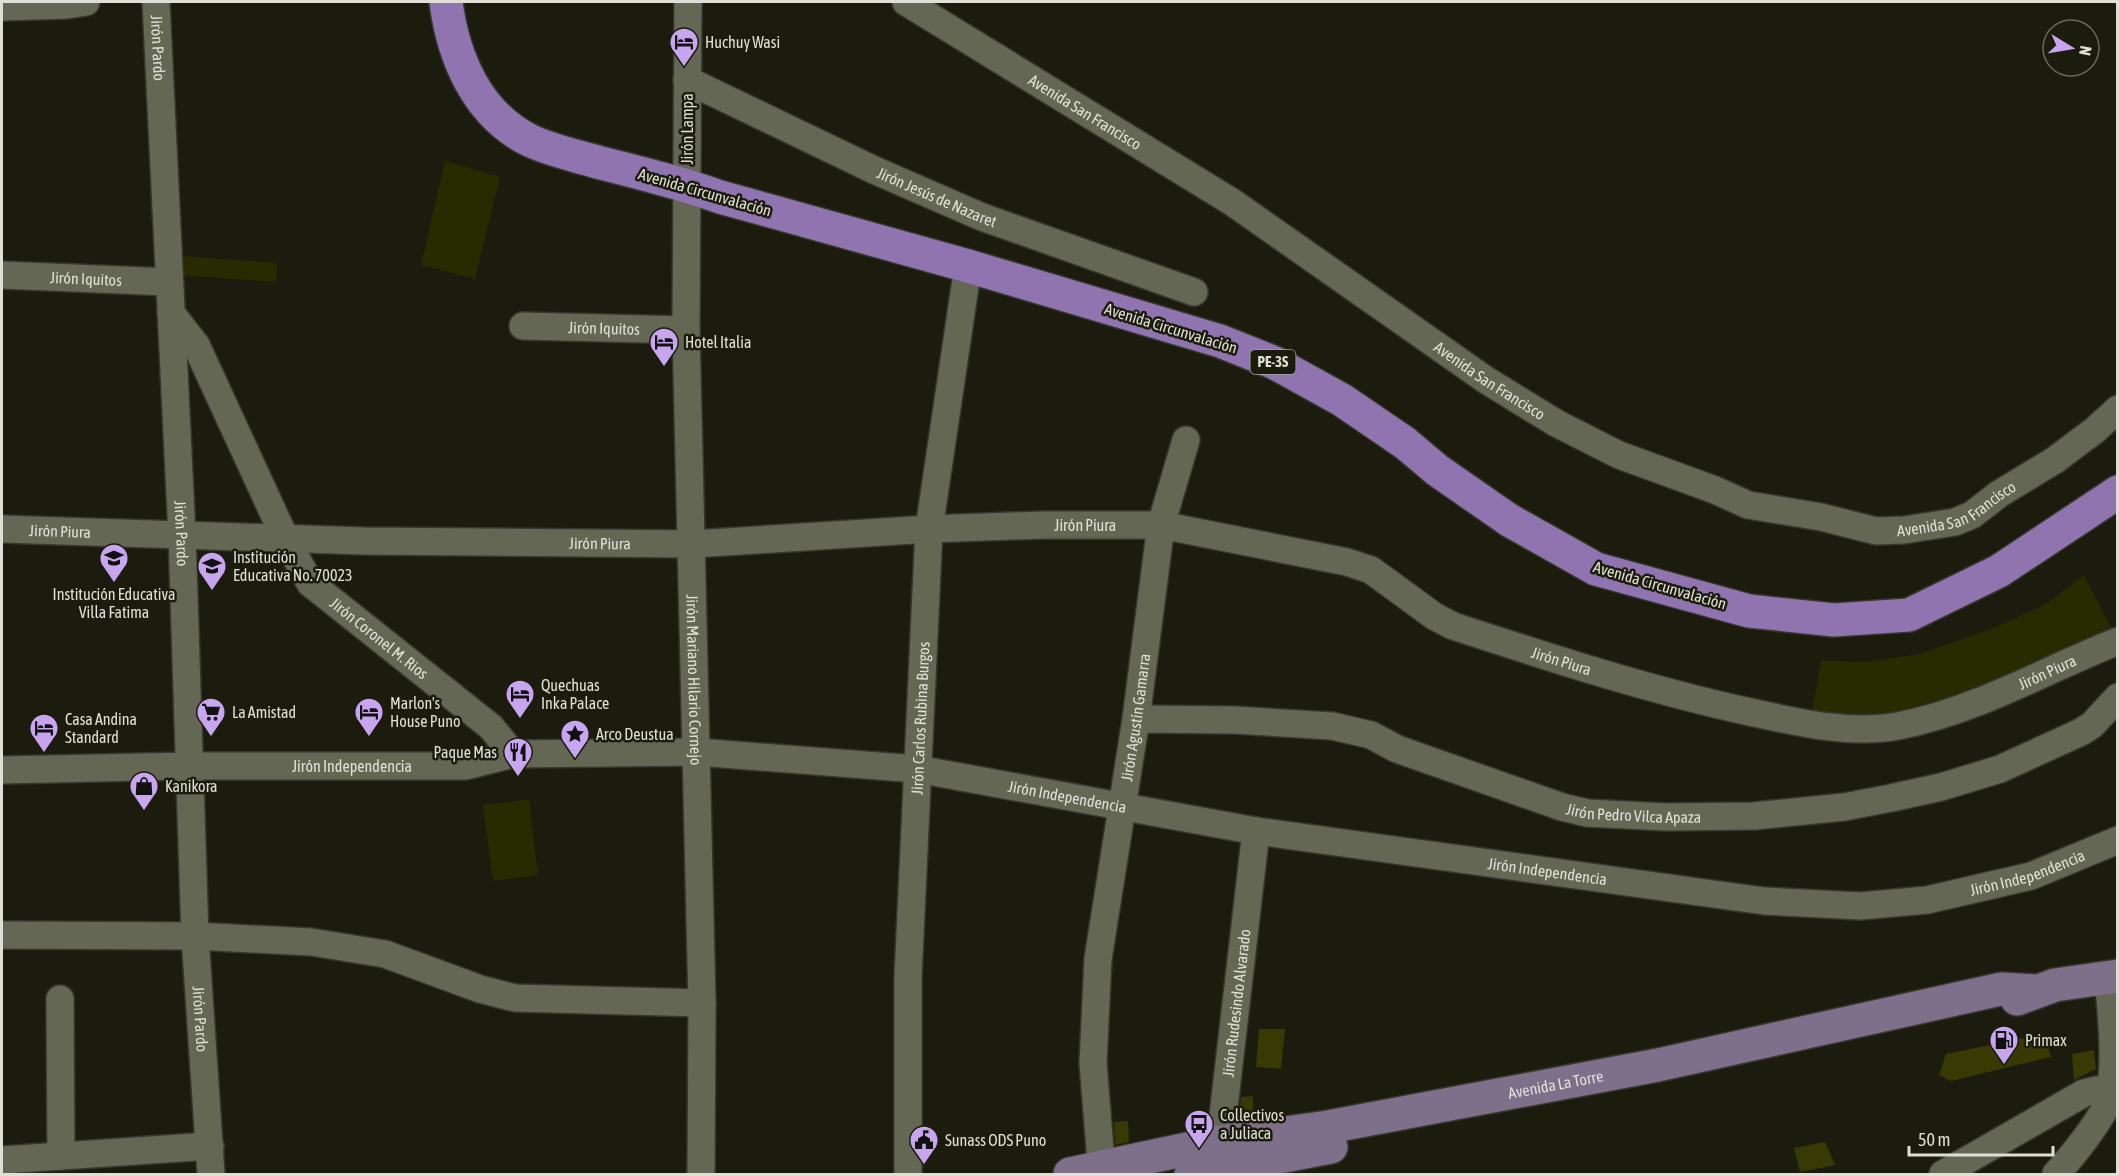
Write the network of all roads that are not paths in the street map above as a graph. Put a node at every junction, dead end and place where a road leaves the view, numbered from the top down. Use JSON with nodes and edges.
{"nodes":[{"id":1,"x":86,"y":2,"type":"edge"},
{"id":2,"x":156,"y":2,"type":"edge"},
{"id":3,"x":446,"y":2,"type":"edge"},
{"id":4,"x":688,"y":2,"type":"edge"},
{"id":5,"x":906,"y":2,"type":"edge"},
{"id":6,"x":2,"y":7,"type":"edge"},
{"id":7,"x":687,"y":80,"type":"junction"},
{"id":8,"x":687,"y":185,"type":"junction"},
{"id":9,"x":968,"y":266,"type":"junction"},
{"id":10,"x":2,"y":275,"type":"edge"},
{"id":11,"x":169,"y":282,"type":"junction"},
{"id":12,"x":1194,"y":292,"type":"dead end"},
{"id":13,"x":171,"y":313,"type":"junction"},
{"id":14,"x":523,"y":326,"type":"dead end"},
{"id":15,"x":686,"y":330,"type":"junction"},
{"id":16,"x":2118,"y":409,"type":"edge"},
{"id":17,"x":1186,"y":440,"type":"dead end"},
{"id":18,"x":2118,"y":492,"type":"edge"},
{"id":19,"x":1161,"y":525,"type":"junction"},
{"id":20,"x":2,"y":529,"type":"edge"},
{"id":21,"x":929,"y":529,"type":"junction"},
{"id":22,"x":182,"y":535,"type":"junction"},
{"id":23,"x":285,"y":538,"type":"junction"},
{"id":24,"x":693,"y":544,"type":"junction"},
{"id":25,"x":2118,"y":641,"type":"edge"},
{"id":26,"x":2118,"y":697,"type":"edge"},
{"id":27,"x":1136,"y":719,"type":"junction"},
{"id":28,"x":697,"y":752,"type":"junction"},
{"id":29,"x":513,"y":754,"type":"junction"},
{"id":30,"x":190,"y":766,"type":"junction"},
{"id":31,"x":917,"y":769,"type":"junction"},
{"id":32,"x":2,"y":770,"type":"edge"},
{"id":33,"x":1123,"y":807,"type":"junction"},
{"id":34,"x":1256,"y":831,"type":"junction"},
{"id":35,"x":2118,"y":840,"type":"edge"},
{"id":36,"x":2,"y":935,"type":"edge"},
{"id":37,"x":195,"y":936,"type":"junction"},
{"id":38,"x":2113,"y":976,"type":"edge"},
{"id":39,"x":60,"y":999,"type":"dead end"},
{"id":40,"x":702,"y":1003,"type":"junction"},
{"id":41,"x":2114,"y":1092,"type":"edge"},
{"id":42,"x":210,"y":1146,"type":"junction"},
{"id":43,"x":62,"y":1156,"type":"junction"},
{"id":44,"x":2,"y":1160,"type":"edge"},
{"id":45,"x":1213,"y":1165,"type":"edge"},
{"id":46,"x":1102,"y":1171,"type":"edge"},
{"id":47,"x":211,"y":1174,"type":"edge"},
{"id":48,"x":701,"y":1174,"type":"edge"},
{"id":49,"x":908,"y":1174,"type":"edge"},
{"id":50,"x":1070,"y":1174,"type":"edge"},
{"id":51,"x":1943,"y":1174,"type":"edge"},
{"id":52,"x":2055,"y":1174,"type":"edge"}],
"edges":[{"from":1,"to":6,"type":"street"},
{"from":2,"to":11,"type":"street","name":"Jirón Pardo"},
{"from":3,"to":8,"type":"highway","name":"Avenida Circunvalación","number":"PE-3S"},
{"from":4,"to":7,"type":"street","name":"Jirón Lampa"},
{"from":5,"to":16,"type":"street","name":"Avenida San Francisco"},
{"from":7,"to":8,"type":"street","name":"Jirón Lampa"},
{"from":7,"to":12,"type":"street","name":"Jirón Jesús de Nazaret"},
{"from":8,"to":9,"type":"highway","name":"Avenida Circunvalación","number":"PE-3S"},
{"from":8,"to":15,"type":"street","name":"Jirón Mariano Hilario Cornejo"},
{"from":9,"to":18,"type":"highway","name":"Avenida Circunvalación","number":"PE-3S"},
{"from":9,"to":21,"type":"street","name":"Jirón Carlos Rubina Burgos"},
{"from":10,"to":11,"type":"street","name":"Jirón Iquitos"},
{"from":11,"to":13,"type":"street","name":"Jirón Pardo"},
{"from":13,"to":22,"type":"street","name":"Jirón Pardo"},
{"from":13,"to":23,"type":"street","name":"Jirón Coronel M. Rios"},
{"from":14,"to":15,"type":"street","name":"Jirón Iquitos"},
{"from":15,"to":24,"type":"street","name":"Jirón Mariano Hilario Cornejo"},
{"from":17,"to":19,"type":"street","name":"Jirón Agustín Gamarra"},
{"from":19,"to":21,"type":"street","name":"Jirón Piura"},
{"from":19,"to":25,"type":"street","name":"Jirón Piura"},
{"from":19,"to":27,"type":"street","name":"Jirón Agustín Gamarra"},
{"from":20,"to":22,"type":"street","name":"Jirón Piura"},
{"from":21,"to":24,"type":"street","name":"Jirón Piura"},
{"from":21,"to":31,"type":"street","name":"Jirón Carlos Rubina Burgos"},
{"from":22,"to":23,"type":"street","name":"Jirón Piura"},
{"from":22,"to":30,"type":"street","name":"Jirón Pardo"},
{"from":23,"to":24,"type":"street","name":"Jirón Piura"},
{"from":23,"to":29,"type":"street","name":"Jirón Coronel M. Rios"},
{"from":24,"to":28,"type":"street","name":"Jirón Mariano Hilario Cornejo"},
{"from":26,"to":27,"type":"street","name":"Jirón Pedro Vilca Apaza"},
{"from":27,"to":33,"type":"street","name":"Jirón Agustín Gamarra"},
{"from":28,"to":29,"type":"street","name":"Jirón Independencia"},
{"from":28,"to":31,"type":"street","name":"Jirón Independencia"},
{"from":28,"to":40,"type":"street","name":"Jirón Mariano Hilario Cornejo"},
{"from":29,"to":30,"type":"street","name":"Jirón Independencia"},
{"from":30,"to":32,"type":"street","name":"Jirón Independencia"},
{"from":30,"to":37,"type":"street","name":"Jirón Pardo"},
{"from":31,"to":33,"type":"street","name":"Jirón Independencia"},
{"from":31,"to":49,"type":"street","name":"Jirón Carlos Rubina Burgos"},
{"from":33,"to":34,"type":"street","name":"Jirón Independencia"},
{"from":33,"to":46,"type":"street","name":"Jirón Agustín Gamarra"},
{"from":34,"to":35,"type":"street","name":"Jirón Independencia"},
{"from":34,"to":45,"type":"street","name":"Jirón Rudesindo Alvarado"},
{"from":36,"to":37,"type":"street"},
{"from":37,"to":40,"type":"street"},
{"from":37,"to":42,"type":"street","name":"Jirón Pardo"},
{"from":38,"to":41,"type":"street"},
{"from":38,"to":45,"type":"main road","name":"Avenida La Torre"},
{"from":39,"to":43,"type":"street"},
{"from":40,"to":48,"type":"street","name":"Jirón Mariano Hilario Cornejo"},
{"from":41,"to":51,"type":"street"},
{"from":41,"to":52,"type":"street"},
{"from":42,"to":43,"type":"street"},
{"from":42,"to":47,"type":"street","name":"Jirón Pardo"},
{"from":43,"to":44,"type":"street"},
{"from":45,"to":46,"type":"main road","name":"Avenida La Torre"},
{"from":46,"to":50,"type":"main road","name":"Avenida La Torre"}]}
